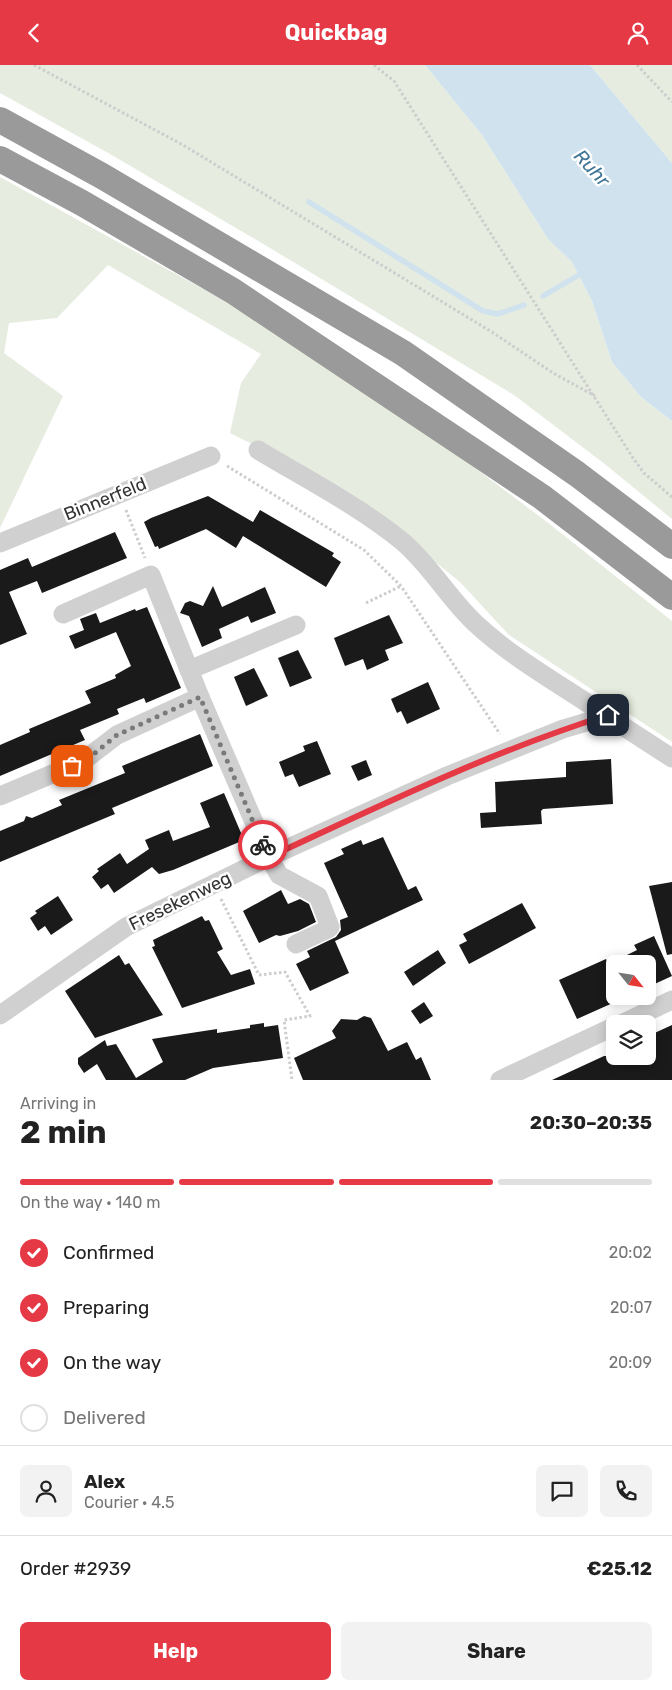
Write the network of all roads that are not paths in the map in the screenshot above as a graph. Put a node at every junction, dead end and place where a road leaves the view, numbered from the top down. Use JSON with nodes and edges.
{"nodes":[{"id":1,"x":0,"y":120,"type":"edge"},
{"id":2,"x":0,"y":159,"type":"edge"},
{"id":3,"x":258,"y":450,"type":"dead end"},
{"id":4,"x":211,"y":456,"type":"road end"},
{"id":5,"x":0,"y":543,"type":"edge"},
{"id":6,"x":672,"y":547,"type":"edge"},
{"id":7,"x":672,"y":597,"type":"edge"},
{"id":8,"x":63,"y":614,"type":"dead end"},
{"id":9,"x":296,"y":625,"type":"dead end"},
{"id":10,"x":189,"y":670,"type":"junction"},
{"id":11,"x":200,"y":697,"type":"junction"},
{"id":12,"x":608,"y":715,"type":"junction"},
{"id":13,"x":672,"y":758,"type":"edge"},
{"id":14,"x":0,"y":796,"type":"edge"},
{"id":15,"x":269,"y":857,"type":"junction"},
{"id":16,"x":296,"y":945,"type":"dead end"},
{"id":17,"x":672,"y":1000,"type":"edge"},
{"id":18,"x":0,"y":1015,"type":"edge"},
{"id":19,"x":640,"y":1015,"type":"edge"},
{"id":20,"x":606,"y":1031,"type":"edge"},
{"id":21,"x":504,"y":1079,"type":"edge"}],
"edges":[{"from":1,"to":6,"type":"highway"},
{"from":2,"to":7,"type":"highway"},
{"from":3,"to":12,"type":"street"},
{"from":4,"to":5,"type":"street","name":"Binnerfeld"},
{"from":8,"to":10,"type":"street"},
{"from":9,"to":10,"type":"street"},
{"from":10,"to":11,"type":"street"},
{"from":11,"to":14,"type":"street"},
{"from":11,"to":15,"type":"street"},
{"from":12,"to":13,"type":"street"},
{"from":12,"to":15,"type":"street","name":"Fresekenweg"},
{"from":15,"to":16,"type":"street"},
{"from":15,"to":18,"type":"street","name":"Fresekenweg"},
{"from":17,"to":19,"type":"street"},
{"from":20,"to":21,"type":"street"}]}
